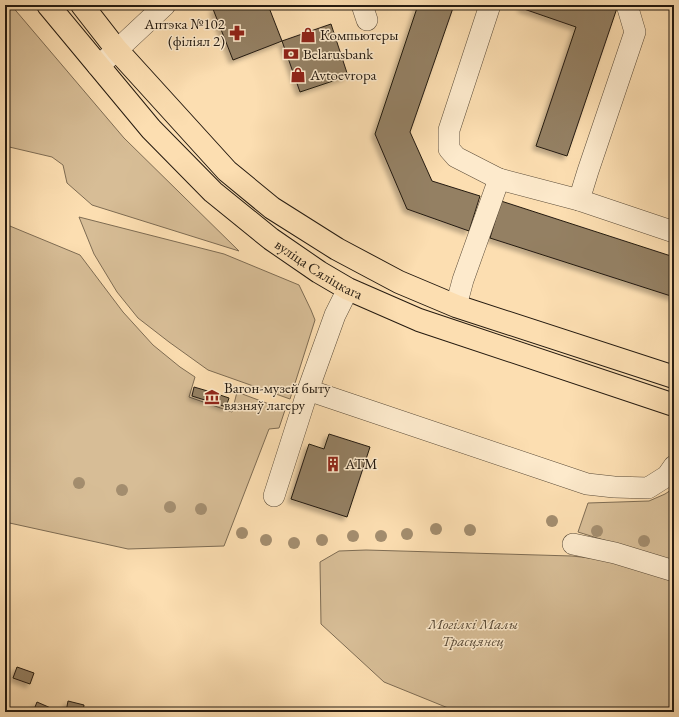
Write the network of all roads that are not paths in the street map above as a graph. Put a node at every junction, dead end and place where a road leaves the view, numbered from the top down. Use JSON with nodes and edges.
{"nodes":[{"id":1,"x":48,"y":5,"type":"edge"},
{"id":2,"x":82,"y":5,"type":"edge"},
{"id":3,"x":165,"y":5,"type":"edge"},
{"id":4,"x":490,"y":5,"type":"edge"},
{"id":5,"x":627,"y":5,"type":"edge"},
{"id":6,"x":117,"y":50,"type":"junction"},
{"id":7,"x":98,"y":66,"type":"junction"},
{"id":8,"x":499,"y":179,"type":"junction"},
{"id":9,"x":579,"y":200,"type":"junction"},
{"id":10,"x":674,"y":232,"type":"edge"},
{"id":11,"x":348,"y":289,"type":"junction"},
{"id":12,"x":456,"y":306,"type":"junction"},
{"id":13,"x":674,"y":377,"type":"edge"},
{"id":14,"x":308,"y":390,"type":"junction"},
{"id":15,"x":674,"y":405,"type":"edge"},
{"id":16,"x":674,"y":466,"type":"edge"},
{"id":17,"x":274,"y":496,"type":"dead end"},
{"id":18,"x":573,"y":544,"type":"dead end"},
{"id":19,"x":674,"y":571,"type":"edge"}],
"edges":[{"from":1,"to":7,"type":"main road","name":"вуліца Сяліцкага"},
{"from":2,"to":6,"type":"main road","name":"вуліца Сяліцкага"},
{"from":3,"to":6,"type":"street"},
{"from":4,"to":8,"type":"street"},
{"from":5,"to":9,"type":"street"},
{"from":6,"to":7,"type":"street"},
{"from":6,"to":12,"type":"main road","name":"вуліца Сяліцкага"},
{"from":7,"to":11,"type":"main road","name":"вуліца Сяліцкага"},
{"from":8,"to":9,"type":"street"},
{"from":8,"to":12,"type":"street"},
{"from":9,"to":10,"type":"street"},
{"from":11,"to":14,"type":"street"},
{"from":11,"to":15,"type":"main road","name":"вуліца Сяліцкага"},
{"from":12,"to":13,"type":"main road","name":"вуліца Сяліцкага"},
{"from":14,"to":16,"type":"street"},
{"from":14,"to":17,"type":"street"},
{"from":18,"to":19,"type":"street"}]}
